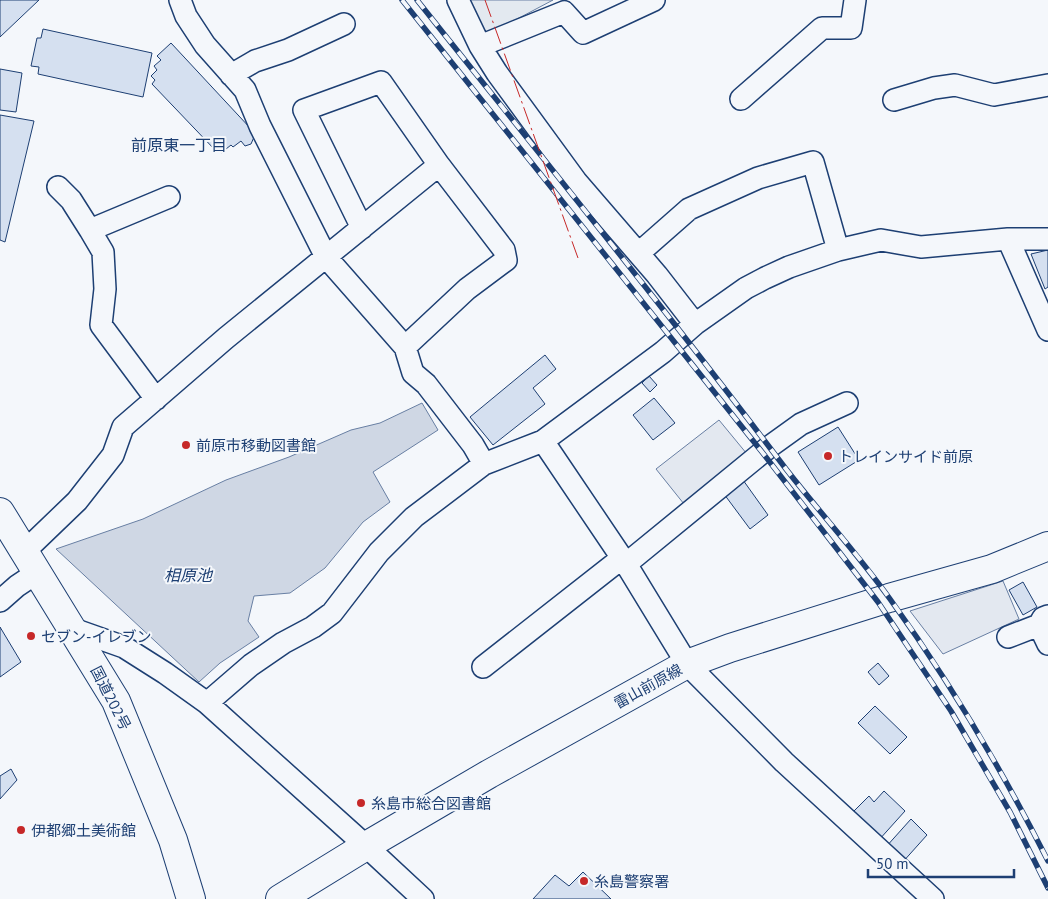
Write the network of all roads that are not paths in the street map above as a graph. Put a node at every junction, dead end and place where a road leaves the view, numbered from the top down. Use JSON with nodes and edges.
{"nodes":[{"id":1,"x":180,"y":0,"type":"edge"},
{"id":2,"x":458,"y":0,"type":"edge"},
{"id":3,"x":654,"y":0,"type":"edge"},
{"id":4,"x":855,"y":0,"type":"edge"},
{"id":5,"x":344,"y":24,"type":"dead end"},
{"id":6,"x":480,"y":46,"type":"junction"},
{"id":7,"x":231,"y":75,"type":"junction"},
{"id":8,"x":1048,"y":85,"type":"edge"},
{"id":9,"x":741,"y":99,"type":"dead end"},
{"id":10,"x":894,"y":100,"type":"dead end"},
{"id":11,"x":439,"y":165,"type":"junction"},
{"id":12,"x":58,"y":187,"type":"dead end"},
{"id":13,"x":169,"y":198,"type":"dead end"},
{"id":14,"x":362,"y":228,"type":"junction"},
{"id":15,"x":90,"y":230,"type":"junction"},
{"id":16,"x":1008,"y":239,"type":"junction"},
{"id":17,"x":1048,"y":239,"type":"edge"},
{"id":18,"x":838,"y":250,"type":"junction"},
{"id":19,"x":638,"y":254,"type":"junction"},
{"id":20,"x":326,"y":257,"type":"junction"},
{"id":21,"x":695,"y":324,"type":"junction"},
{"id":22,"x":1048,"y":330,"type":"edge"},
{"id":23,"x":405,"y":347,"type":"junction"},
{"id":24,"x":156,"y":398,"type":"junction"},
{"id":25,"x":847,"y":403,"type":"dead end"},
{"id":26,"x":543,"y":441,"type":"junction"},
{"id":27,"x":484,"y":464,"type":"junction"},
{"id":28,"x":0,"y":512,"type":"edge"},
{"id":29,"x":1048,"y":546,"type":"edge"},
{"id":30,"x":624,"y":561,"type":"junction"},
{"id":31,"x":32,"y":562,"type":"junction"},
{"id":32,"x":0,"y":601,"type":"edge"},
{"id":33,"x":1044,"y":620,"type":"edge"},
{"id":34,"x":73,"y":629,"type":"junction"},
{"id":35,"x":1008,"y":636,"type":"dead end"},
{"id":36,"x":1048,"y":644,"type":"edge"},
{"id":37,"x":687,"y":664,"type":"junction"},
{"id":38,"x":483,"y":667,"type":"dead end"},
{"id":39,"x":207,"y":703,"type":"junction"},
{"id":40,"x":366,"y":846,"type":"junction"},
{"id":41,"x":191,"y":899,"type":"edge"},
{"id":42,"x":280,"y":899,"type":"edge"},
{"id":43,"x":423,"y":899,"type":"edge"},
{"id":44,"x":933,"y":899,"type":"edge"}],
"edges":[{"from":1,"to":7,"type":"street"},
{"from":2,"to":6,"type":"street"},
{"from":3,"to":6,"type":"street"},
{"from":4,"to":9,"type":"street"},
{"from":5,"to":7,"type":"street"},
{"from":6,"to":19,"type":"street"},
{"from":7,"to":20,"type":"street"},
{"from":8,"to":10,"type":"street"},
{"from":11,"to":14,"type":"street"},
{"from":11,"to":14,"type":"street"},
{"from":11,"to":23,"type":"street"},
{"from":12,"to":15,"type":"street"},
{"from":13,"to":15,"type":"street"},
{"from":14,"to":20,"type":"street"},
{"from":15,"to":24,"type":"street"},
{"from":16,"to":17,"type":"street"},
{"from":16,"to":18,"type":"street"},
{"from":16,"to":22,"type":"street"},
{"from":18,"to":19,"type":"street"},
{"from":18,"to":21,"type":"street"},
{"from":19,"to":21,"type":"street"},
{"from":20,"to":23,"type":"street"},
{"from":20,"to":24,"type":"street"},
{"from":21,"to":26,"type":"street"},
{"from":23,"to":27,"type":"street"},
{"from":24,"to":31,"type":"street"},
{"from":25,"to":30,"type":"street"},
{"from":26,"to":27,"type":"street"},
{"from":26,"to":30,"type":"street"},
{"from":27,"to":39,"type":"street"},
{"from":28,"to":31,"type":"main road","name":"国道202号"},
{"from":29,"to":37,"type":"main road","name":"雷山前原線"},
{"from":30,"to":37,"type":"street"},
{"from":30,"to":38,"type":"street"},
{"from":31,"to":32,"type":"street"},
{"from":31,"to":34,"type":"main road","name":"国道202号"},
{"from":33,"to":35,"type":"street"},
{"from":33,"to":36,"type":"street"},
{"from":34,"to":39,"type":"street"},
{"from":34,"to":41,"type":"main road","name":"国道202号"},
{"from":37,"to":40,"type":"main road","name":"雷山前原線"},
{"from":37,"to":44,"type":"street"},
{"from":39,"to":40,"type":"street"},
{"from":40,"to":42,"type":"main road","name":"雷山前原線"},
{"from":40,"to":43,"type":"street"}]}
